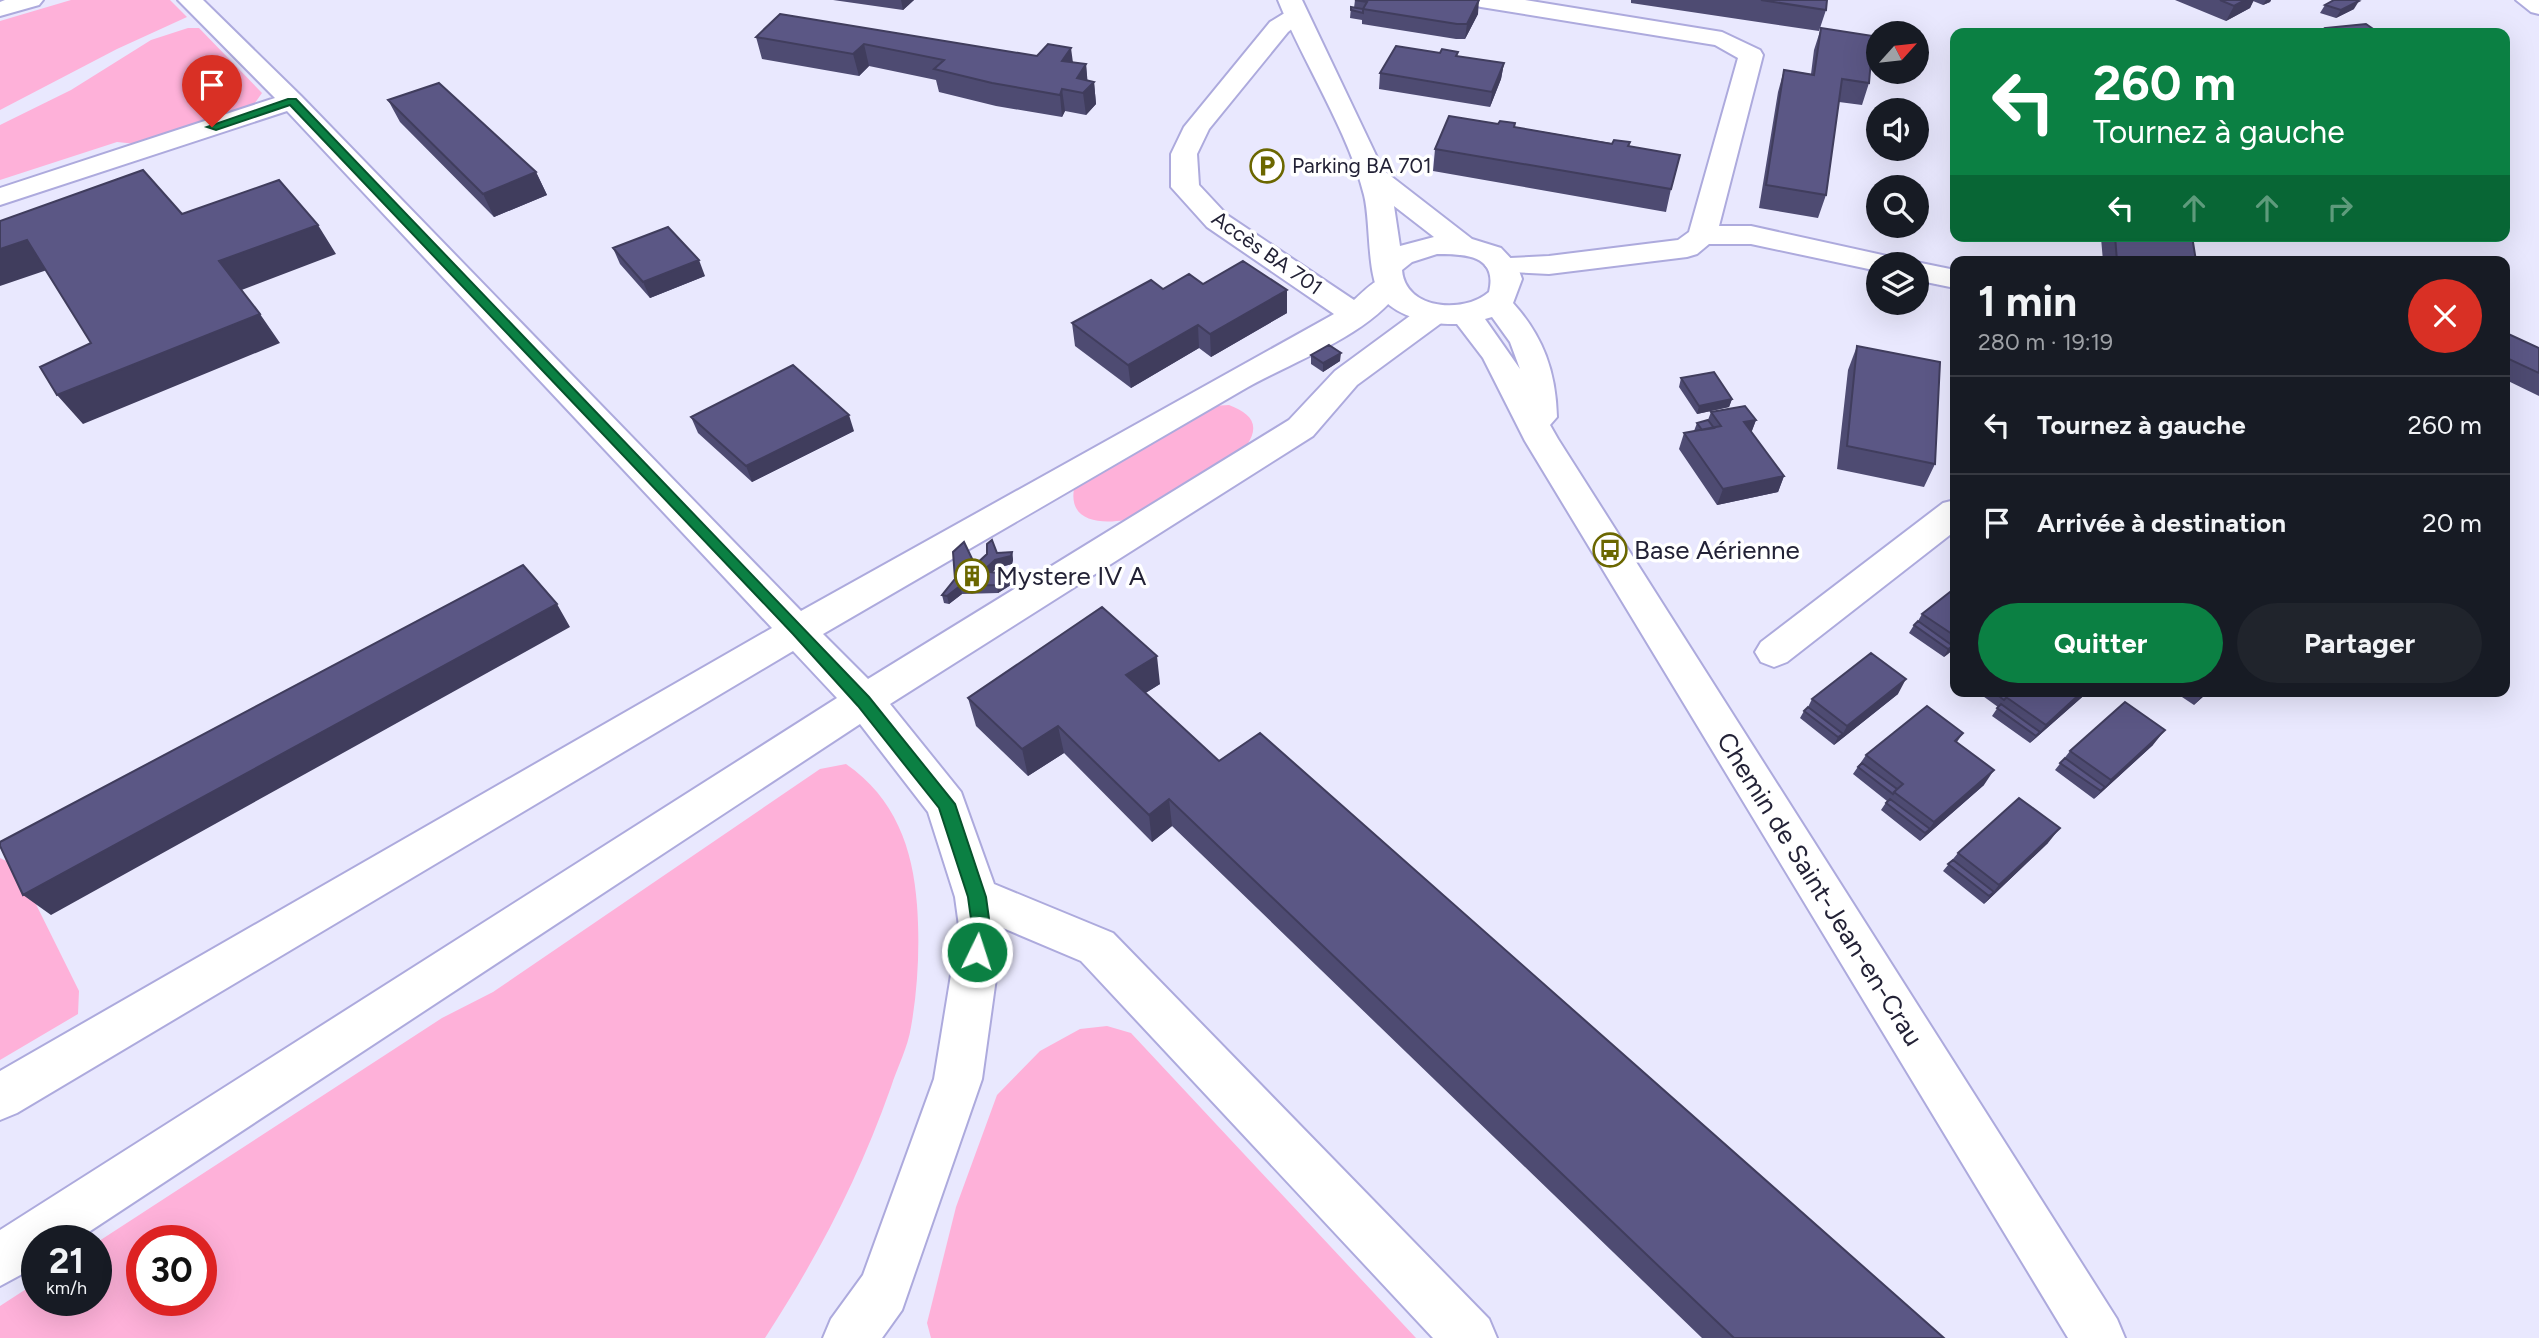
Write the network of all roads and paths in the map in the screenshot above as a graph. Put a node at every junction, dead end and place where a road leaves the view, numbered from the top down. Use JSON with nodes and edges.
{"nodes":[{"id":1,"x":31,"y":0,"type":"edge"},
{"id":2,"x":190,"y":0,"type":"edge"},
{"id":3,"x":1481,"y":0,"type":"edge"},
{"id":4,"x":2528,"y":0,"type":"edge"},
{"id":5,"x":2539,"y":7,"type":"edge"},
{"id":6,"x":1293,"y":8,"type":"edge"},
{"id":7,"x":0,"y":9,"type":"edge"},
{"id":8,"x":292,"y":101,"type":"junction"},
{"id":9,"x":1372,"y":176,"type":"junction"},
{"id":10,"x":0,"y":197,"type":"edge"},
{"id":11,"x":1702,"y":235,"type":"junction"},
{"id":12,"x":1462,"y":245,"type":"junction"},
{"id":13,"x":1866,"y":260,"type":"edge"},
{"id":14,"x":1500,"y":265,"type":"junction"},
{"id":15,"x":1929,"y":274,"type":"edge"},
{"id":16,"x":1389,"y":275,"type":"junction"},
{"id":17,"x":1950,"y":278,"type":"edge"},
{"id":18,"x":1496,"y":303,"type":"junction"},
{"id":19,"x":1449,"y":314,"type":"junction"},
{"id":20,"x":1356,"y":315,"type":"junction"},
{"id":21,"x":1542,"y":441,"type":"junction"},
{"id":22,"x":1950,"y":516,"type":"edge"},
{"id":23,"x":799,"y":630,"type":"junction"},
{"id":24,"x":1774,"y":652,"type":"dead end"},
{"id":25,"x":863,"y":701,"type":"junction"},
{"id":26,"x":977,"y":897,"type":"junction"},
{"id":27,"x":0,"y":1097,"type":"edge"},
{"id":28,"x":0,"y":1260,"type":"edge"},
{"id":29,"x":850,"y":1338,"type":"edge"},
{"id":30,"x":1470,"y":1338,"type":"edge"},
{"id":31,"x":2098,"y":1338,"type":"edge"}],
"edges":[{"from":1,"to":7,"type":"main road"},
{"from":2,"to":8,"type":"main road"},
{"from":3,"to":11,"type":"main road"},
{"from":4,"to":5,"type":"main road"},
{"from":6,"to":9,"type":"main road"},
{"from":6,"to":20,"type":"main road","name":"Accès BA 701"},
{"from":8,"to":10,"type":"main road"},
{"from":8,"to":23,"type":"main road"},
{"from":9,"to":12,"type":"main road"},
{"from":9,"to":16,"type":"main road"},
{"from":11,"to":13,"type":"main road"},
{"from":11,"to":14,"type":"main road"},
{"from":12,"to":14,"type":"main road"},
{"from":12,"to":16,"type":"main road"},
{"from":14,"to":18,"type":"main road"},
{"from":15,"to":17,"type":"main road"},
{"from":16,"to":19,"type":"main road"},
{"from":16,"to":20,"type":"main road"},
{"from":18,"to":19,"type":"main road"},
{"from":18,"to":21,"type":"main road"},
{"from":19,"to":21,"type":"main road","name":"Chemin de Saint-Jean-en-Crau"},
{"from":19,"to":25,"type":"main road"},
{"from":20,"to":23,"type":"main road"},
{"from":21,"to":31,"type":"main road","name":"Chemin de Saint-Jean-en-Crau"},
{"from":22,"to":24,"type":"main road"},
{"from":23,"to":25,"type":"main road"},
{"from":23,"to":27,"type":"main road"},
{"from":25,"to":26,"type":"main road"},
{"from":25,"to":28,"type":"main road"},
{"from":26,"to":29,"type":"main road"},
{"from":26,"to":30,"type":"main road"}]}
